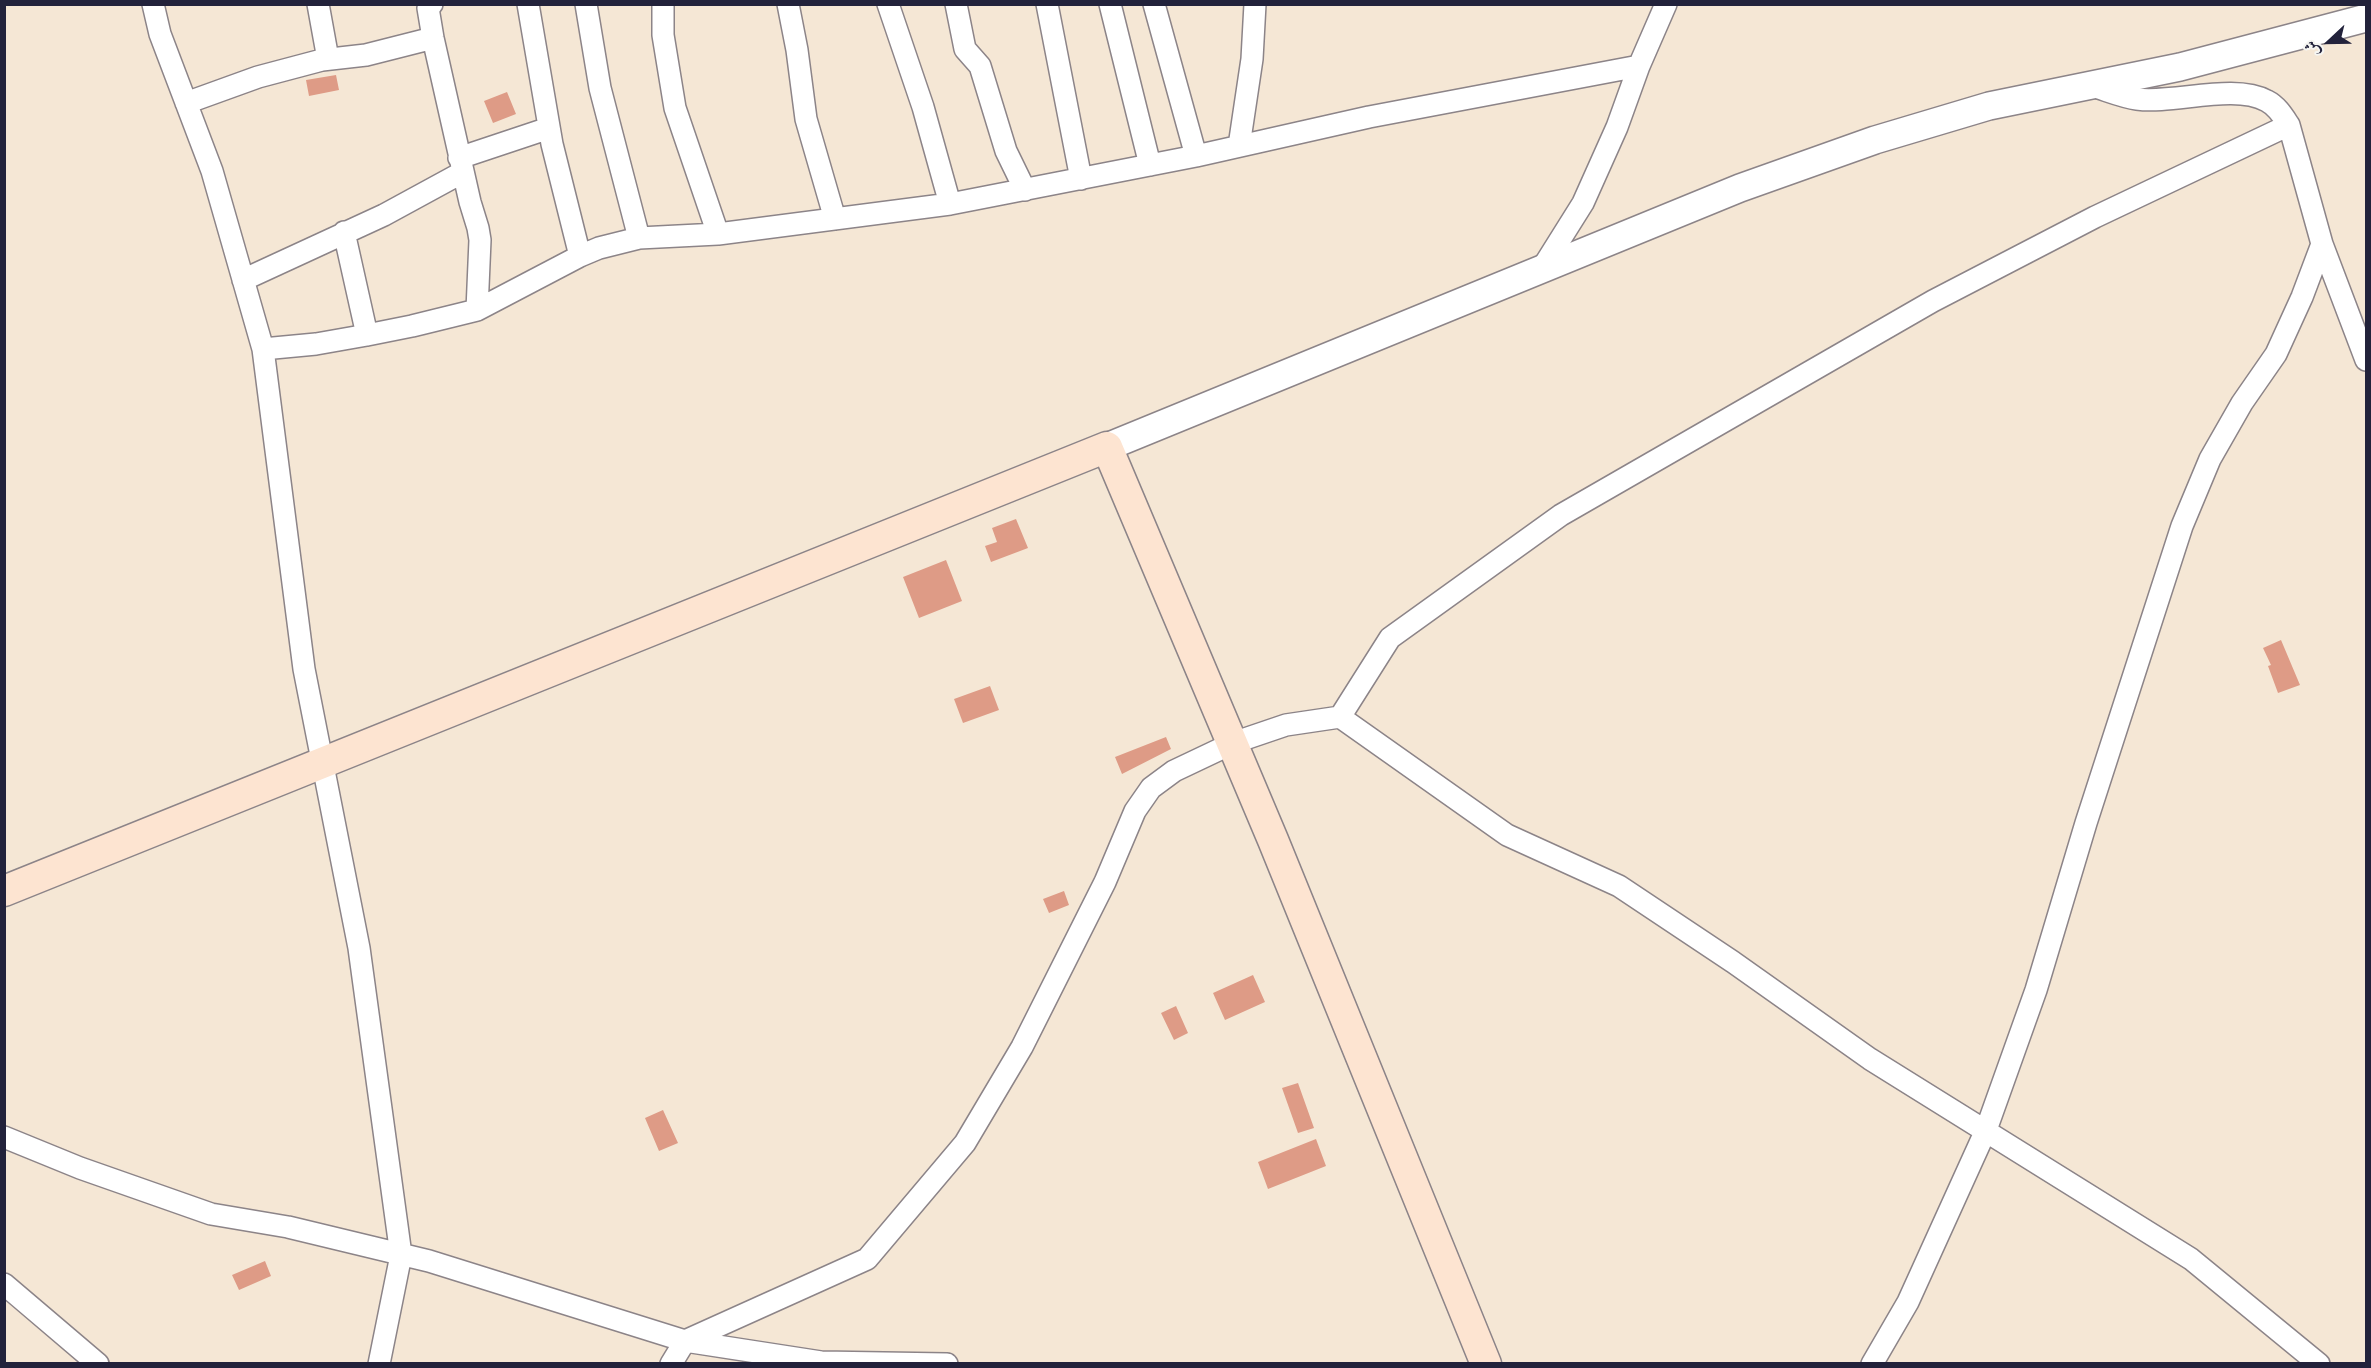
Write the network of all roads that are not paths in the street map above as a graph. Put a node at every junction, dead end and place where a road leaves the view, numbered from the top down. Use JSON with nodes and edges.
{"nodes":[{"id":1,"x":153,"y":4,"type":"edge"},
{"id":2,"x":318,"y":4,"type":"edge"},
{"id":3,"x":432,"y":4,"type":"edge"},
{"id":4,"x":528,"y":4,"type":"edge"},
{"id":5,"x":586,"y":4,"type":"edge"},
{"id":6,"x":663,"y":4,"type":"edge"},
{"id":7,"x":788,"y":4,"type":"edge"},
{"id":8,"x":888,"y":4,"type":"edge"},
{"id":9,"x":956,"y":4,"type":"edge"},
{"id":10,"x":1047,"y":4,"type":"edge"},
{"id":11,"x":1110,"y":4,"type":"edge"},
{"id":12,"x":1154,"y":4,"type":"edge"},
{"id":13,"x":1256,"y":4,"type":"edge"},
{"id":14,"x":1666,"y":4,"type":"edge"},
{"id":15,"x":2367,"y":18,"type":"edge"},
{"id":16,"x":433,"y":38,"type":"junction"},
{"id":17,"x":328,"y":59,"type":"junction"},
{"id":18,"x":1639,"y":66,"type":"junction"},
{"id":19,"x":2091,"y":86,"type":"junction"},
{"id":20,"x":186,"y":103,"type":"junction"},
{"id":21,"x":2289,"y":125,"type":"junction"},
{"id":22,"x":549,"y":128,"type":"junction"},
{"id":23,"x":1239,"y":146,"type":"junction"},
{"id":24,"x":1196,"y":156,"type":"junction"},
{"id":25,"x":461,"y":165,"type":"junction"},
{"id":26,"x":1150,"y":165,"type":"junction"},
{"id":27,"x":1081,"y":179,"type":"junction"},
{"id":28,"x":1025,"y":190,"type":"junction"},
{"id":29,"x":950,"y":204,"type":"junction"},
{"id":30,"x":835,"y":219,"type":"junction"},
{"id":31,"x":344,"y":232,"type":"junction"},
{"id":32,"x":718,"y":234,"type":"junction"},
{"id":33,"x":639,"y":238,"type":"junction"},
{"id":34,"x":2322,"y":244,"type":"junction"},
{"id":35,"x":580,"y":256,"type":"junction"},
{"id":36,"x":1541,"y":270,"type":"junction"},
{"id":37,"x":243,"y":280,"type":"junction"},
{"id":38,"x":477,"y":310,"type":"junction"},
{"id":39,"x":367,"y":335,"type":"junction"},
{"id":40,"x":263,"y":349,"type":"junction"},
{"id":41,"x":2367,"y":360,"type":"edge"},
{"id":42,"x":1107,"y":447,"type":"junction"},
{"id":43,"x":1340,"y":717,"type":"junction"},
{"id":44,"x":1233,"y":742,"type":"junction"},
{"id":45,"x":322,"y":762,"type":"junction"},
{"id":46,"x":4,"y":891,"type":"edge"},
{"id":47,"x":1986,"y":1130,"type":"junction"},
{"id":48,"x":4,"y":1137,"type":"edge"},
{"id":49,"x":401,"y":1255,"type":"junction"},
{"id":50,"x":4,"y":1284,"type":"edge"},
{"id":51,"x":685,"y":1341,"type":"junction"},
{"id":52,"x":908,"y":1363,"type":"edge"},
{"id":53,"x":98,"y":1364,"type":"edge"},
{"id":54,"x":379,"y":1364,"type":"edge"},
{"id":55,"x":671,"y":1364,"type":"edge"},
{"id":56,"x":947,"y":1364,"type":"edge"},
{"id":57,"x":1486,"y":1364,"type":"edge"},
{"id":58,"x":1872,"y":1364,"type":"edge"},
{"id":59,"x":2319,"y":1364,"type":"edge"}],
"edges":[{"from":1,"to":20,"type":"street"},
{"from":2,"to":17,"type":"street"},
{"from":3,"to":16,"type":"street"},
{"from":4,"to":22,"type":"street"},
{"from":5,"to":33,"type":"street"},
{"from":6,"to":32,"type":"street"},
{"from":7,"to":30,"type":"street"},
{"from":8,"to":29,"type":"street"},
{"from":9,"to":28,"type":"street"},
{"from":10,"to":27,"type":"street"},
{"from":11,"to":26,"type":"street"},
{"from":12,"to":24,"type":"street"},
{"from":13,"to":23,"type":"street"},
{"from":14,"to":18,"type":"street"},
{"from":15,"to":19,"type":"street"},
{"from":16,"to":17,"type":"street"},
{"from":16,"to":25,"type":"street"},
{"from":17,"to":20,"type":"street"},
{"from":18,"to":23,"type":"street"},
{"from":18,"to":36,"type":"street"},
{"from":19,"to":21,"type":"street"},
{"from":19,"to":36,"type":"street"},
{"from":20,"to":37,"type":"street"},
{"from":21,"to":34,"type":"street"},
{"from":21,"to":43,"type":"street"},
{"from":22,"to":25,"type":"street"},
{"from":22,"to":35,"type":"street"},
{"from":23,"to":24,"type":"street"},
{"from":24,"to":26,"type":"street"},
{"from":25,"to":31,"type":"street"},
{"from":25,"to":38,"type":"street"},
{"from":26,"to":27,"type":"street"},
{"from":27,"to":28,"type":"street"},
{"from":28,"to":29,"type":"street"},
{"from":29,"to":30,"type":"street"},
{"from":30,"to":32,"type":"street"},
{"from":31,"to":37,"type":"street"},
{"from":31,"to":39,"type":"street"},
{"from":32,"to":33,"type":"street"},
{"from":33,"to":35,"type":"street"},
{"from":34,"to":41,"type":"street"},
{"from":34,"to":47,"type":"street"},
{"from":35,"to":38,"type":"street"},
{"from":36,"to":42,"type":"street"},
{"from":37,"to":40,"type":"street"},
{"from":38,"to":39,"type":"street"},
{"from":39,"to":40,"type":"street"},
{"from":40,"to":45,"type":"street"},
{"from":42,"to":44,"type":"main road"},
{"from":42,"to":45,"type":"main road"},
{"from":43,"to":44,"type":"street"},
{"from":43,"to":47,"type":"street"},
{"from":44,"to":51,"type":"street"},
{"from":44,"to":57,"type":"main road"},
{"from":45,"to":46,"type":"main road"},
{"from":45,"to":49,"type":"street"},
{"from":47,"to":58,"type":"street"},
{"from":47,"to":59,"type":"street"},
{"from":48,"to":49,"type":"street"},
{"from":49,"to":51,"type":"street"},
{"from":49,"to":54,"type":"street"},
{"from":50,"to":53,"type":"street"},
{"from":51,"to":52,"type":"street"},
{"from":51,"to":55,"type":"street"},
{"from":52,"to":56,"type":"street"}]}
